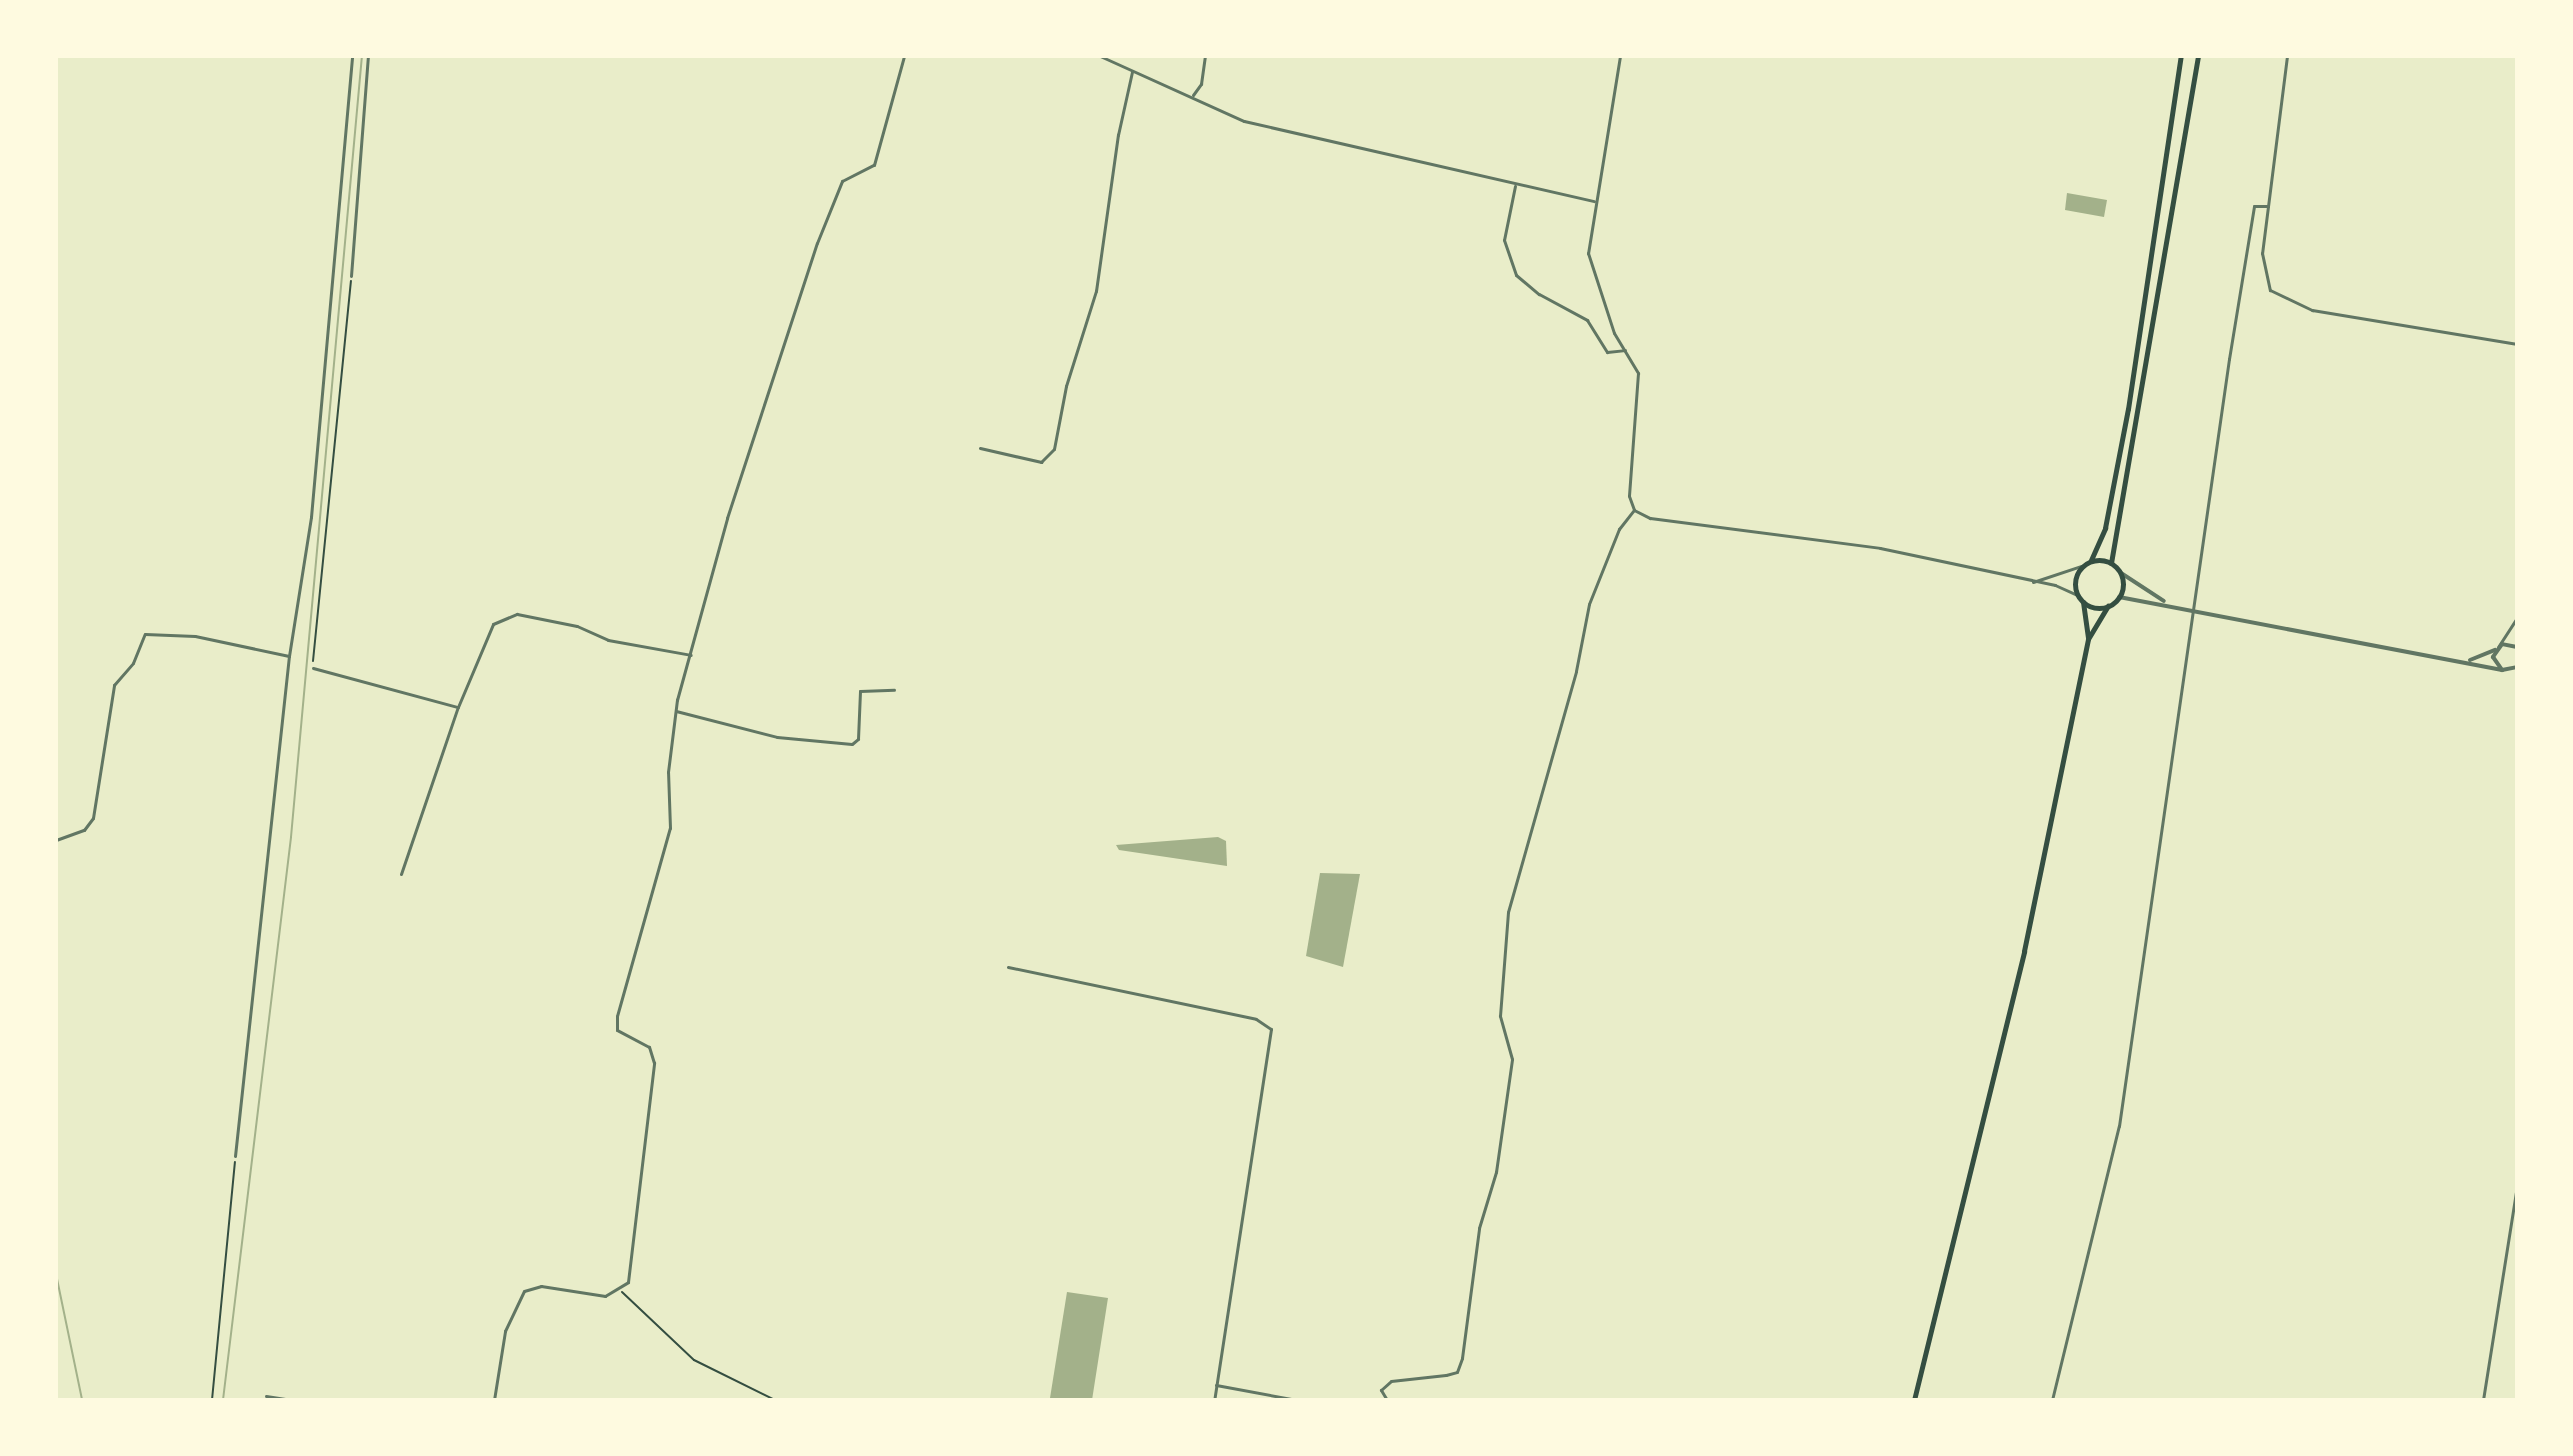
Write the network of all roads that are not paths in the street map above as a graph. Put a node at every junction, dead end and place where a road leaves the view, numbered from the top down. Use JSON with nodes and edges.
{"nodes":[{"id":1,"x":352,"y":56,"type":"edge"},
{"id":2,"x":368,"y":56,"type":"edge"},
{"id":3,"x":904,"y":56,"type":"edge"},
{"id":4,"x":1100,"y":56,"type":"edge"},
{"id":5,"x":1205,"y":56,"type":"edge"},
{"id":6,"x":1620,"y":56,"type":"edge"},
{"id":7,"x":2181,"y":56,"type":"edge"},
{"id":8,"x":2198,"y":56,"type":"edge"},
{"id":9,"x":2287,"y":56,"type":"edge"},
{"id":10,"x":1132,"y":72,"type":"junction"},
{"id":11,"x":1193,"y":95,"type":"junction"},
{"id":12,"x":1515,"y":186,"type":"junction"},
{"id":13,"x":1594,"y":201,"type":"junction"},
{"id":14,"x":2268,"y":206,"type":"junction"},
{"id":15,"x":351,"y":276,"type":"road end"},
{"id":16,"x":2517,"y":344,"type":"edge"},
{"id":17,"x":1625,"y":350,"type":"junction"},
{"id":18,"x":980,"y":448,"type":"dead end"},
{"id":19,"x":1634,"y":510,"type":"junction"},
{"id":20,"x":2091,"y":560,"type":"junction"},
{"id":21,"x":2111,"y":563,"type":"junction"},
{"id":22,"x":2081,"y":566,"type":"junction"},
{"id":23,"x":2121,"y":573,"type":"junction"},
{"id":24,"x":2030,"y":583,"type":"junction"},
{"id":25,"x":2077,"y":595,"type":"junction"},
{"id":26,"x":2119,"y":597,"type":"junction"},
{"id":27,"x":2083,"y":602,"type":"junction"},
{"id":28,"x":2166,"y":602,"type":"junction"},
{"id":29,"x":2108,"y":606,"type":"junction"},
{"id":30,"x":2193,"y":609,"type":"junction"},
{"id":31,"x":2517,"y":618,"type":"edge"},
{"id":32,"x":2088,"y":639,"type":"junction"},
{"id":33,"x":2517,"y":647,"type":"edge"},
{"id":34,"x":2496,"y":648,"type":"junction"},
{"id":35,"x":691,"y":655,"type":"junction"},
{"id":36,"x":289,"y":656,"type":"junction"},
{"id":37,"x":2464,"y":661,"type":"junction"},
{"id":38,"x":313,"y":668,"type":"road end"},
{"id":39,"x":2516,"y":668,"type":"edge"},
{"id":40,"x":2502,"y":670,"type":"junction"},
{"id":41,"x":894,"y":690,"type":"dead end"},
{"id":42,"x":458,"y":707,"type":"junction"},
{"id":43,"x":674,"y":710,"type":"junction"},
{"id":44,"x":56,"y":840,"type":"edge"},
{"id":45,"x":401,"y":874,"type":"dead end"},
{"id":46,"x":1008,"y":967,"type":"dead end"},
{"id":47,"x":235,"y":1156,"type":"road end"},
{"id":48,"x":2517,"y":1185,"type":"edge"},
{"id":49,"x":1216,"y":1385,"type":"junction"},
{"id":50,"x":266,"y":1396,"type":"dead end"},
{"id":51,"x":292,"y":1400,"type":"edge"},
{"id":52,"x":494,"y":1400,"type":"edge"},
{"id":53,"x":1214,"y":1400,"type":"edge"},
{"id":54,"x":1297,"y":1400,"type":"edge"},
{"id":55,"x":1387,"y":1400,"type":"edge"},
{"id":56,"x":1914,"y":1400,"type":"edge"},
{"id":57,"x":2052,"y":1400,"type":"edge"},
{"id":58,"x":2483,"y":1400,"type":"edge"}],
"edges":[{"from":1,"to":36,"type":"street"},
{"from":2,"to":15,"type":"street"},
{"from":3,"to":35,"type":"street"},
{"from":4,"to":10,"type":"street"},
{"from":5,"to":11,"type":"street"},
{"from":6,"to":13,"type":"street"},
{"from":7,"to":20,"type":"main road"},
{"from":8,"to":21,"type":"main road"},
{"from":9,"to":14,"type":"street"},
{"from":10,"to":11,"type":"street"},
{"from":10,"to":18,"type":"street"},
{"from":11,"to":12,"type":"street"},
{"from":12,"to":13,"type":"street"},
{"from":12,"to":17,"type":"street"},
{"from":13,"to":17,"type":"street"},
{"from":14,"to":16,"type":"street"},
{"from":14,"to":30,"type":"street"},
{"from":17,"to":19,"type":"street"},
{"from":19,"to":24,"type":"street"},
{"from":19,"to":55,"type":"street"},
{"from":20,"to":21,"type":"main road"},
{"from":20,"to":22,"type":"main road"},
{"from":21,"to":23,"type":"main road"},
{"from":22,"to":24,"type":"street"},
{"from":22,"to":25,"type":"main road"},
{"from":23,"to":26,"type":"main road"},
{"from":23,"to":28,"type":"street"},
{"from":24,"to":25,"type":"street"},
{"from":25,"to":27,"type":"main road"},
{"from":26,"to":28,"type":"street"},
{"from":26,"to":29,"type":"main road"},
{"from":27,"to":29,"type":"main road"},
{"from":27,"to":32,"type":"main road"},
{"from":28,"to":30,"type":"street"},
{"from":29,"to":32,"type":"main road"},
{"from":30,"to":37,"type":"street"},
{"from":30,"to":57,"type":"street"},
{"from":31,"to":34,"type":"street"},
{"from":32,"to":56,"type":"main road"},
{"from":33,"to":34,"type":"street"},
{"from":34,"to":37,"type":"street"},
{"from":34,"to":40,"type":"street"},
{"from":35,"to":42,"type":"street"},
{"from":35,"to":43,"type":"street"},
{"from":36,"to":44,"type":"street"},
{"from":36,"to":47,"type":"street"},
{"from":37,"to":40,"type":"street"},
{"from":38,"to":42,"type":"street"},
{"from":39,"to":40,"type":"street"},
{"from":41,"to":43,"type":"street"},
{"from":42,"to":45,"type":"street"},
{"from":43,"to":52,"type":"street"},
{"from":46,"to":49,"type":"street"},
{"from":48,"to":58,"type":"street"},
{"from":49,"to":53,"type":"street"},
{"from":49,"to":54,"type":"street"},
{"from":50,"to":51,"type":"street"}]}
